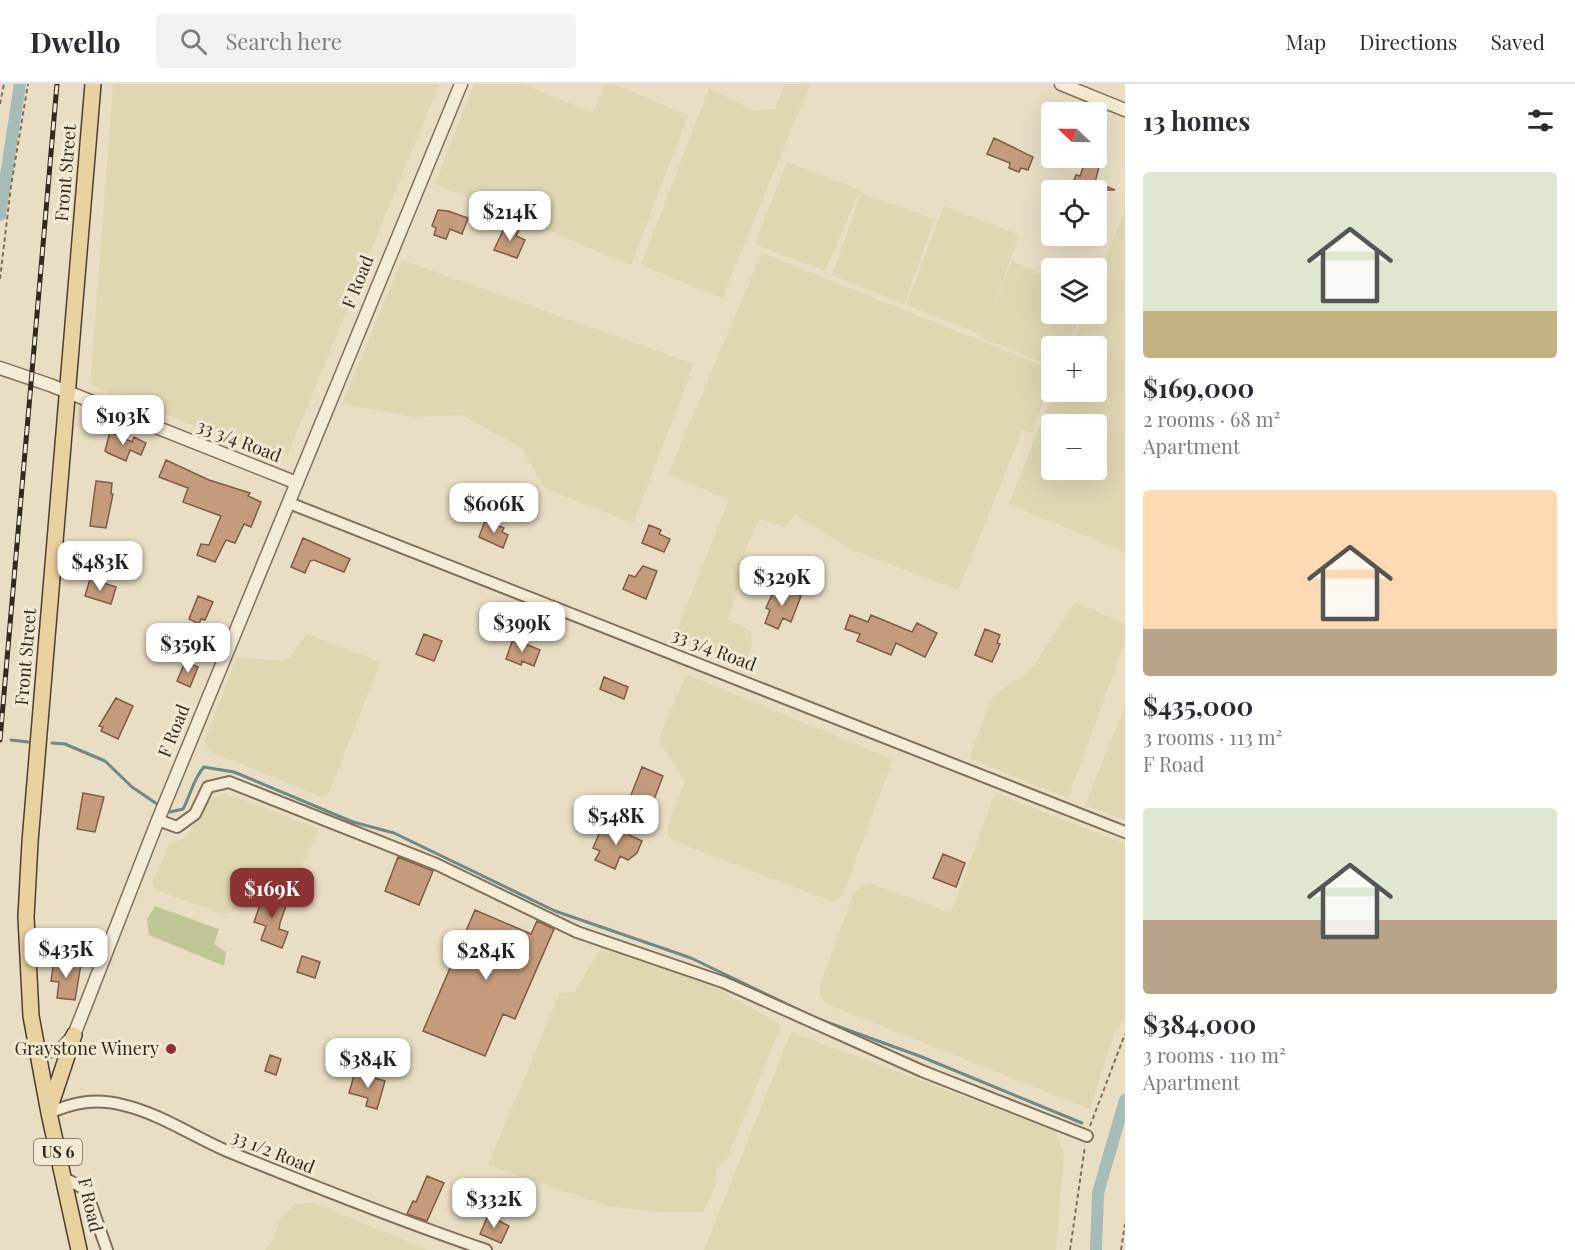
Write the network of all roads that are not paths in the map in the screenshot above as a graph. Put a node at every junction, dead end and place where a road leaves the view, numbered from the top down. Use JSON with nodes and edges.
{"nodes":[{"id":1,"x":93,"y":84,"type":"edge"},
{"id":2,"x":460,"y":84,"type":"edge"},
{"id":3,"x":1061,"y":84,"type":"edge"},
{"id":4,"x":1125,"y":110,"type":"edge"},
{"id":5,"x":0,"y":368,"type":"edge"},
{"id":6,"x":67,"y":393,"type":"junction"},
{"id":7,"x":297,"y":483,"type":"junction"},
{"id":8,"x":289,"y":503,"type":"junction"},
{"id":9,"x":158,"y":820,"type":"junction"},
{"id":10,"x":1125,"y":832,"type":"edge"},
{"id":11,"x":74,"y":1035,"type":"junction"},
{"id":12,"x":37,"y":1054,"type":"junction"},
{"id":13,"x":49,"y":1113,"type":"junction"},
{"id":14,"x":1087,"y":1136,"type":"dead end"},
{"id":15,"x":63,"y":1177,"type":"junction"},
{"id":16,"x":79,"y":1250,"type":"edge"},
{"id":17,"x":107,"y":1250,"type":"edge"},
{"id":18,"x":486,"y":1250,"type":"edge"}],
"edges":[{"from":1,"to":6,"type":"main road","name":"Front Street","number":"US 6"},
{"from":2,"to":7,"type":"street","name":"F Road"},
{"from":3,"to":4,"type":"street"},
{"from":5,"to":6,"type":"street","name":"33 3/4 Road"},
{"from":6,"to":7,"type":"street","name":"33 3/4 Road"},
{"from":6,"to":12,"type":"main road","name":"Front Street","number":"US 6"},
{"from":7,"to":8,"type":"street","name":"F Road"},
{"from":8,"to":9,"type":"street","name":"F Road"},
{"from":8,"to":10,"type":"street","name":"33 3/4 Road"},
{"from":9,"to":11,"type":"street","name":"F Road"},
{"from":9,"to":14,"type":"street"},
{"from":11,"to":12,"type":"street"},
{"from":11,"to":13,"type":"main road"},
{"from":12,"to":13,"type":"main road","name":"F Road","number":"US 6"},
{"from":13,"to":15,"type":"main road","name":"F Road","number":"US 6"},
{"from":13,"to":18,"type":"street","name":"33 1/2 Road"},
{"from":15,"to":16,"type":"main road","name":"F Road","number":"US 6"},
{"from":15,"to":17,"type":"street"}]}
